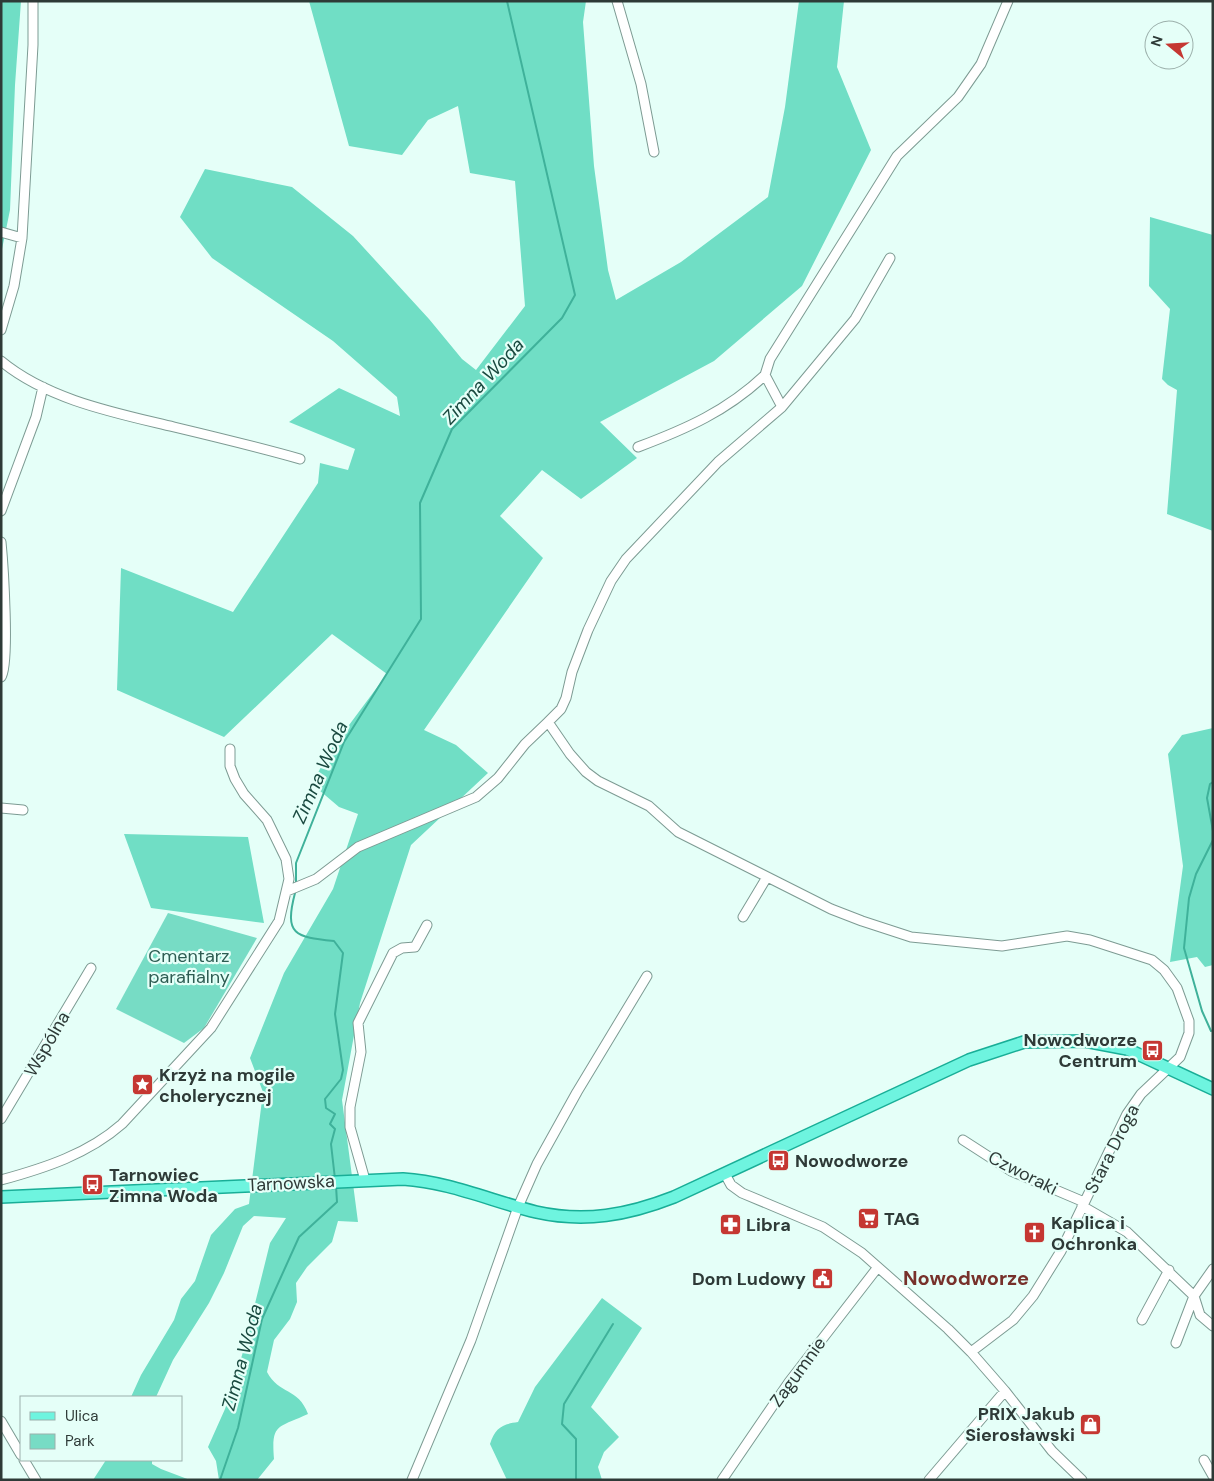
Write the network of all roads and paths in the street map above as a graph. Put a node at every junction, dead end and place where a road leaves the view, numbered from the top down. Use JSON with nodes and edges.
{"nodes":[{"id":1,"x":32,"y":1,"type":"edge"},
{"id":2,"x":617,"y":1,"type":"edge"},
{"id":3,"x":1008,"y":1,"type":"edge"},
{"id":4,"x":654,"y":152,"type":"dead end"},
{"id":5,"x":1,"y":232,"type":"edge"},
{"id":6,"x":22,"y":238,"type":"junction"},
{"id":7,"x":890,"y":258,"type":"dead end"},
{"id":8,"x":1,"y":330,"type":"edge"},
{"id":9,"x":1,"y":361,"type":"edge"},
{"id":10,"x":765,"y":375,"type":"junction"},
{"id":11,"x":43,"y":387,"type":"junction"},
{"id":12,"x":782,"y":407,"type":"junction"},
{"id":13,"x":638,"y":447,"type":"dead end"},
{"id":14,"x":300,"y":459,"type":"dead end"},
{"id":15,"x":1,"y":511,"type":"edge"},
{"id":16,"x":1,"y":542,"type":"edge"},
{"id":17,"x":1,"y":677,"type":"edge"},
{"id":18,"x":548,"y":722,"type":"junction"},
{"id":19,"x":230,"y":748,"type":"dead end"},
{"id":20,"x":1,"y":808,"type":"edge"},
{"id":21,"x":23,"y":810,"type":"dead end"},
{"id":22,"x":768,"y":877,"type":"junction"},
{"id":23,"x":287,"y":891,"type":"junction"},
{"id":24,"x":743,"y":916,"type":"dead end"},
{"id":25,"x":427,"y":925,"type":"dead end"},
{"id":26,"x":91,"y":968,"type":"dead end"},
{"id":27,"x":647,"y":976,"type":"dead end"},
{"id":28,"x":1171,"y":1068,"type":"junction"},
{"id":29,"x":1213,"y":1089,"type":"edge"},
{"id":30,"x":1,"y":1120,"type":"edge"},
{"id":31,"x":963,"y":1140,"type":"dead end"},
{"id":32,"x":725,"y":1174,"type":"junction"},
{"id":33,"x":1,"y":1180,"type":"edge"},
{"id":34,"x":366,"y":1180,"type":"junction"},
{"id":35,"x":1,"y":1197,"type":"edge"},
{"id":36,"x":1083,"y":1204,"type":"junction"},
{"id":37,"x":518,"y":1207,"type":"junction"},
{"id":38,"x":878,"y":1267,"type":"junction"},
{"id":39,"x":1213,"y":1269,"type":"edge"},
{"id":40,"x":1169,"y":1270,"type":"junction"},
{"id":41,"x":1194,"y":1296,"type":"junction"},
{"id":42,"x":1142,"y":1320,"type":"dead end"},
{"id":43,"x":1213,"y":1326,"type":"edge"},
{"id":44,"x":1176,"y":1343,"type":"dead end"},
{"id":45,"x":971,"y":1352,"type":"junction"},
{"id":46,"x":1005,"y":1391,"type":"junction"},
{"id":47,"x":1,"y":1421,"type":"edge"},
{"id":48,"x":20,"y":1453,"type":"edge"},
{"id":49,"x":1204,"y":1460,"type":"dead end"},
{"id":50,"x":25,"y":1461,"type":"edge"},
{"id":51,"x":1213,"y":1476,"type":"edge"},
{"id":52,"x":36,"y":1480,"type":"edge"},
{"id":53,"x":412,"y":1480,"type":"edge"},
{"id":54,"x":722,"y":1480,"type":"edge"},
{"id":55,"x":929,"y":1480,"type":"edge"},
{"id":56,"x":1082,"y":1480,"type":"edge"}],
"edges":[{"from":1,"to":6,"type":"street"},
{"from":2,"to":4,"type":"street"},
{"from":3,"to":10,"type":"street"},
{"from":5,"to":6,"type":"street"},
{"from":6,"to":8,"type":"street"},
{"from":7,"to":12,"type":"street"},
{"from":9,"to":11,"type":"street"},
{"from":10,"to":12,"type":"street"},
{"from":10,"to":13,"type":"street"},
{"from":11,"to":14,"type":"street"},
{"from":11,"to":15,"type":"street"},
{"from":12,"to":18,"type":"street"},
{"from":16,"to":17,"type":"street"},
{"from":18,"to":22,"type":"street","name":"Stara Droga"},
{"from":18,"to":23,"type":"street"},
{"from":19,"to":23,"type":"street"},
{"from":20,"to":21,"type":"street"},
{"from":22,"to":24,"type":"street"},
{"from":22,"to":28,"type":"street","name":"Stara Droga"},
{"from":23,"to":33,"type":"street"},
{"from":25,"to":34,"type":"street"},
{"from":26,"to":30,"type":"street","name":"Wspólna"},
{"from":27,"to":37,"type":"street"},
{"from":28,"to":29,"type":"main road","name":"Tarnowska"},
{"from":28,"to":32,"type":"main road","name":"Tarnowska"},
{"from":28,"to":36,"type":"street","name":"Stara Droga"},
{"from":31,"to":36,"type":"street","name":"Czworaki"},
{"from":32,"to":37,"type":"main road","name":"Tarnowska"},
{"from":32,"to":38,"type":"street"},
{"from":34,"to":35,"type":"main road","name":"Tarnowska"},
{"from":34,"to":37,"type":"main road","name":"Tarnowska"},
{"from":36,"to":40,"type":"street","name":"Czworaki"},
{"from":36,"to":45,"type":"street","name":"Stara Droga"},
{"from":37,"to":53,"type":"street"},
{"from":38,"to":45,"type":"street"},
{"from":38,"to":54,"type":"street","name":"Zagumnie"},
{"from":39,"to":41,"type":"street"},
{"from":40,"to":41,"type":"street","name":"Czworaki"},
{"from":40,"to":42,"type":"street"},
{"from":41,"to":43,"type":"street","name":"Czworaki"},
{"from":41,"to":44,"type":"street"},
{"from":45,"to":46,"type":"street"},
{"from":46,"to":55,"type":"street"},
{"from":46,"to":56,"type":"street"},
{"from":47,"to":48,"type":"street"},
{"from":49,"to":51,"type":"street"},
{"from":50,"to":52,"type":"street"}]}
